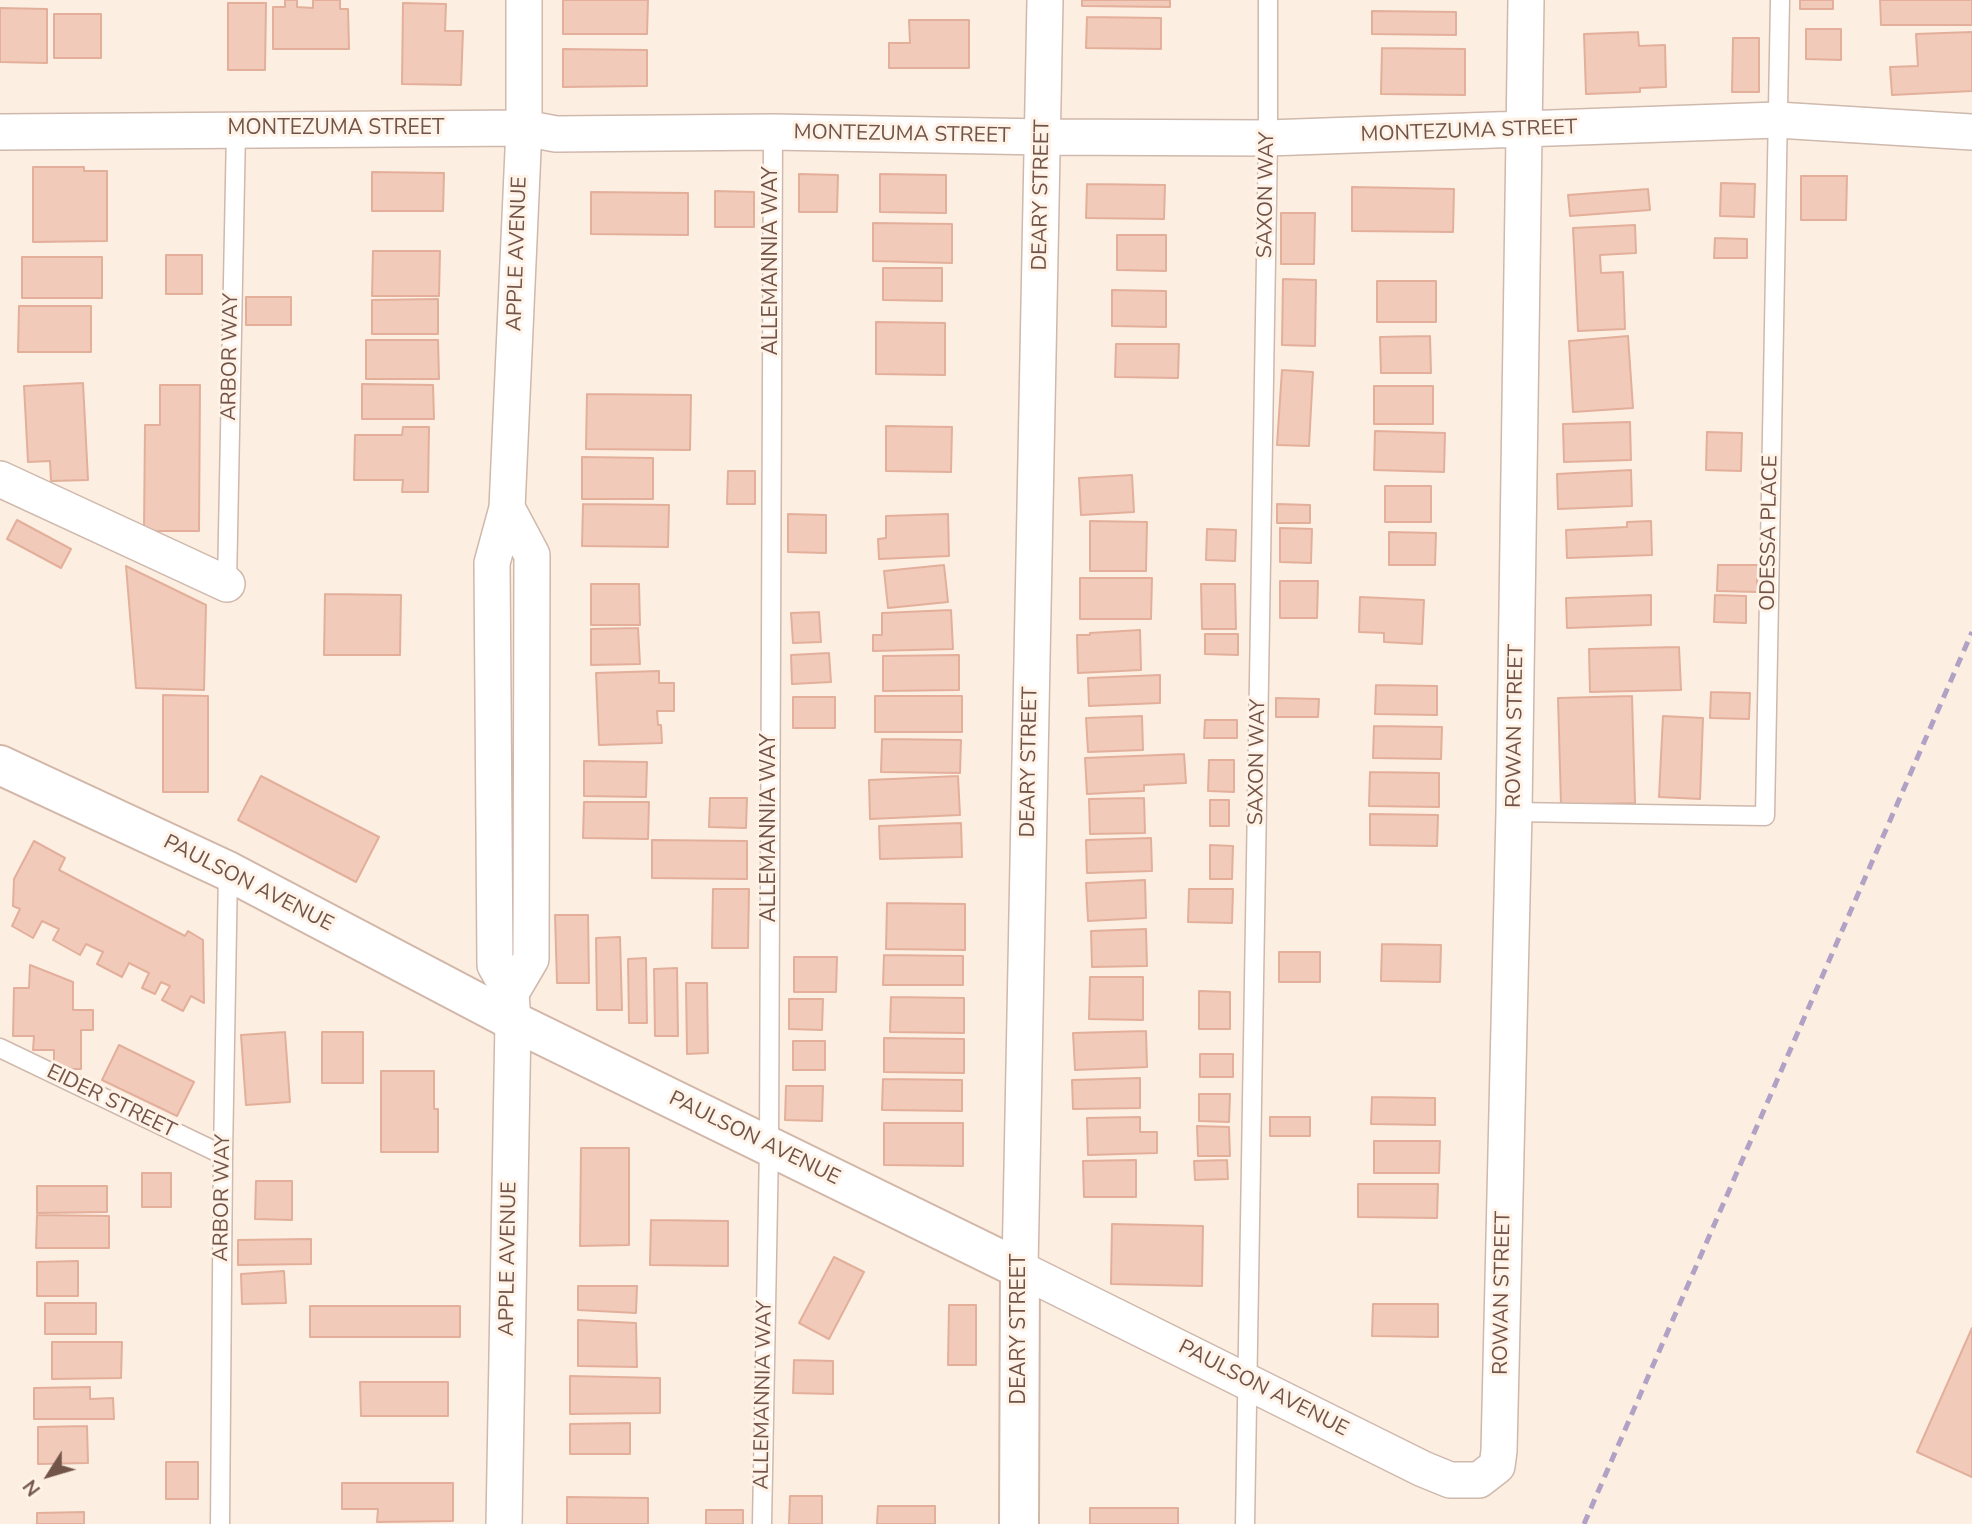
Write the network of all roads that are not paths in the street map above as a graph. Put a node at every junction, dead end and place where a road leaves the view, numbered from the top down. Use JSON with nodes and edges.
{"nodes":[{"id":1,"x":524,"y":0,"type":"edge"},
{"id":2,"x":1045,"y":0,"type":"edge"},
{"id":3,"x":1268,"y":0,"type":"edge"},
{"id":4,"x":1526,"y":0,"type":"edge"},
{"id":5,"x":1780,"y":0,"type":"edge"},
{"id":6,"x":1777,"y":120,"type":"junction"},
{"id":7,"x":524,"y":128,"type":"junction"},
{"id":8,"x":236,"y":130,"type":"junction"},
{"id":9,"x":1526,"y":130,"type":"junction"},
{"id":10,"x":0,"y":132,"type":"edge"},
{"id":11,"x":773,"y":132,"type":"junction"},
{"id":12,"x":1972,"y":132,"type":"edge"},
{"id":13,"x":1044,"y":137,"type":"junction"},
{"id":14,"x":1268,"y":138,"type":"junction"},
{"id":15,"x":0,"y":479,"type":"edge"},
{"id":16,"x":227,"y":583,"type":"joint"},
{"id":17,"x":0,"y":765,"type":"edge"},
{"id":18,"x":1514,"y":812,"type":"junction"},
{"id":19,"x":228,"y":871,"type":"junction"},
{"id":20,"x":512,"y":1007,"type":"junction"},
{"id":21,"x":0,"y":1048,"type":"edge"},
{"id":22,"x":769,"y":1147,"type":"junction"},
{"id":23,"x":223,"y":1155,"type":"junction"},
{"id":24,"x":1020,"y":1269,"type":"junction"},
{"id":25,"x":1249,"y":1381,"type":"junction"},
{"id":26,"x":1499,"y":1451,"type":"joint"},
{"id":27,"x":220,"y":1524,"type":"edge"},
{"id":28,"x":504,"y":1524,"type":"edge"},
{"id":29,"x":762,"y":1524,"type":"edge"},
{"id":30,"x":1018,"y":1524,"type":"edge"},
{"id":31,"x":1245,"y":1524,"type":"edge"}],
"edges":[{"from":1,"to":7,"type":"street","name":"APPLE AVENUE"},
{"from":2,"to":13,"type":"street","name":"DEARY STREET"},
{"from":3,"to":14,"type":"lane","name":"SAXON WAY"},
{"from":4,"to":9,"type":"street","name":"ROWAN STREET"},
{"from":5,"to":6,"type":"lane","name":"ODESSA PLACE"},
{"from":6,"to":9,"type":"street","name":"MONTEZUMA STREET"},
{"from":6,"to":12,"type":"street","name":"MONTEZUMA STREET"},
{"from":6,"to":18,"type":"lane","name":"ODESSA PLACE"},
{"from":7,"to":8,"type":"street","name":"MONTEZUMA STREET"},
{"from":7,"to":11,"type":"street","name":"MONTEZUMA STREET"},
{"from":7,"to":20,"type":"street","name":"APPLE AVENUE"},
{"from":8,"to":10,"type":"street","name":"MONTEZUMA STREET"},
{"from":8,"to":16,"type":"lane","name":"ARBOR WAY"},
{"from":9,"to":14,"type":"street","name":"MONTEZUMA STREET"},
{"from":9,"to":18,"type":"street","name":"ROWAN STREET"},
{"from":11,"to":13,"type":"street","name":"MONTEZUMA STREET"},
{"from":11,"to":22,"type":"lane","name":"ALLEMANNIA WAY"},
{"from":13,"to":14,"type":"street","name":"MONTEZUMA STREET"},
{"from":13,"to":24,"type":"street","name":"DEARY STREET"},
{"from":14,"to":25,"type":"lane","name":"SAXON WAY"},
{"from":15,"to":16,"type":"street"},
{"from":17,"to":19,"type":"street","name":"PAULSON AVENUE"},
{"from":18,"to":26,"type":"street","name":"ROWAN STREET"},
{"from":19,"to":20,"type":"street","name":"PAULSON AVENUE"},
{"from":19,"to":23,"type":"lane","name":"ARBOR WAY"},
{"from":20,"to":22,"type":"street","name":"PAULSON AVENUE"},
{"from":20,"to":28,"type":"street","name":"APPLE AVENUE"},
{"from":21,"to":23,"type":"lane","name":"EIDER STREET"},
{"from":22,"to":24,"type":"street","name":"PAULSON AVENUE"},
{"from":22,"to":29,"type":"lane","name":"ALLEMANNIA WAY"},
{"from":23,"to":27,"type":"lane","name":"ARBOR WAY"},
{"from":24,"to":25,"type":"street","name":"PAULSON AVENUE"},
{"from":24,"to":30,"type":"street","name":"DEARY STREET"},
{"from":25,"to":26,"type":"street","name":"PAULSON AVENUE"},
{"from":25,"to":31,"type":"lane","name":"SAXON WAY"}]}
